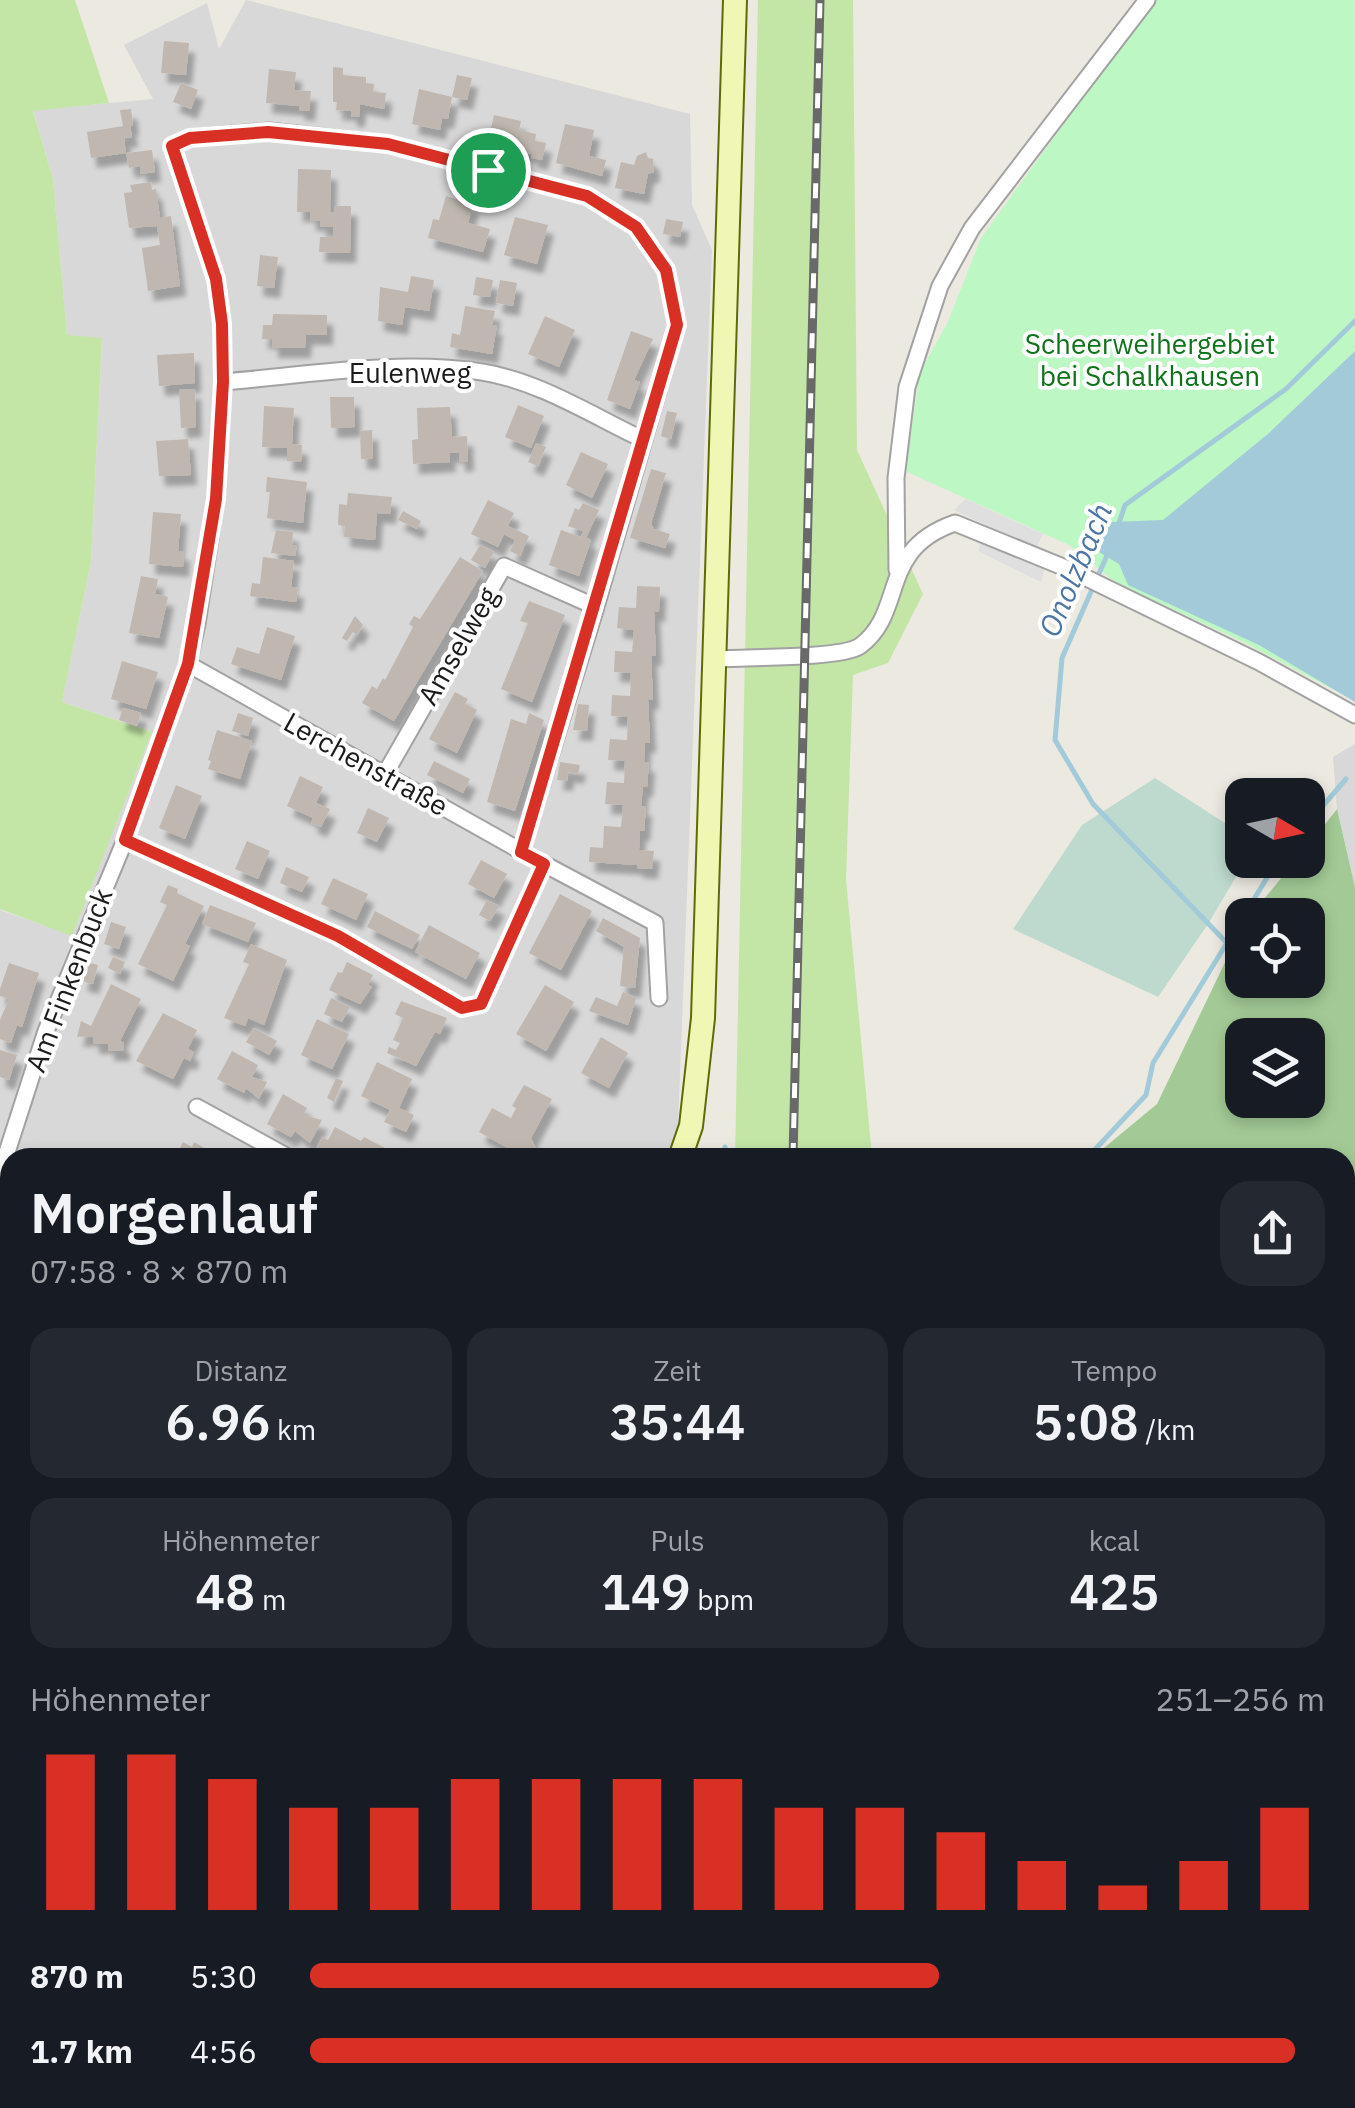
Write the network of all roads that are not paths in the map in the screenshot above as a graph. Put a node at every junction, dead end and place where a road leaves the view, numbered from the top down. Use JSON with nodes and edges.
{"nodes":[{"id":1,"x":734,"y":0,"type":"edge"},
{"id":2,"x":1147,"y":0,"type":"edge"},
{"id":3,"x":223,"y":382,"type":"junction"},
{"id":4,"x":644,"y":440,"type":"junction"},
{"id":5,"x":898,"y":574,"type":"junction"},
{"id":6,"x":596,"y":606,"type":"junction"},
{"id":7,"x":715,"y":659,"type":"junction"},
{"id":8,"x":188,"y":664,"type":"junction"},
{"id":9,"x":1355,"y":715,"type":"edge"},
{"id":10,"x":385,"y":774,"type":"junction"},
{"id":11,"x":125,"y":840,"type":"junction"},
{"id":12,"x":521,"y":852,"type":"junction"},
{"id":13,"x":544,"y":864,"type":"junction"},
{"id":14,"x":658,"y":998,"type":"dead end"},
{"id":15,"x":197,"y":1106,"type":"dead end"},
{"id":16,"x":8,"y":1148,"type":"edge"},
{"id":17,"x":272,"y":1148,"type":"edge"},
{"id":18,"x":683,"y":1148,"type":"edge"}],
"edges":[{"from":1,"to":7,"type":"main road"},
{"from":2,"to":5,"type":"street"},
{"from":3,"to":4,"type":"street","name":"Eulenweg"},
{"from":3,"to":4,"type":"street","name":"Am Finkenbuck"},
{"from":3,"to":8,"type":"street","name":"Am Finkenbuck"},
{"from":4,"to":6,"type":"street"},
{"from":5,"to":7,"type":"street"},
{"from":5,"to":9,"type":"street"},
{"from":6,"to":10,"type":"street","name":"Amselweg"},
{"from":6,"to":12,"type":"street"},
{"from":7,"to":18,"type":"main road"},
{"from":8,"to":10,"type":"street","name":"Lerchenstraße"},
{"from":8,"to":11,"type":"street","name":"Am Finkenbuck"},
{"from":10,"to":12,"type":"street","name":"Lerchenstraße"},
{"from":11,"to":13,"type":"street"},
{"from":11,"to":16,"type":"street","name":"Am Finkenbuck"},
{"from":12,"to":13,"type":"street","name":"Lerchenstraße"},
{"from":13,"to":14,"type":"street","name":"Lerchenstraße"},
{"from":15,"to":17,"type":"street"}]}
